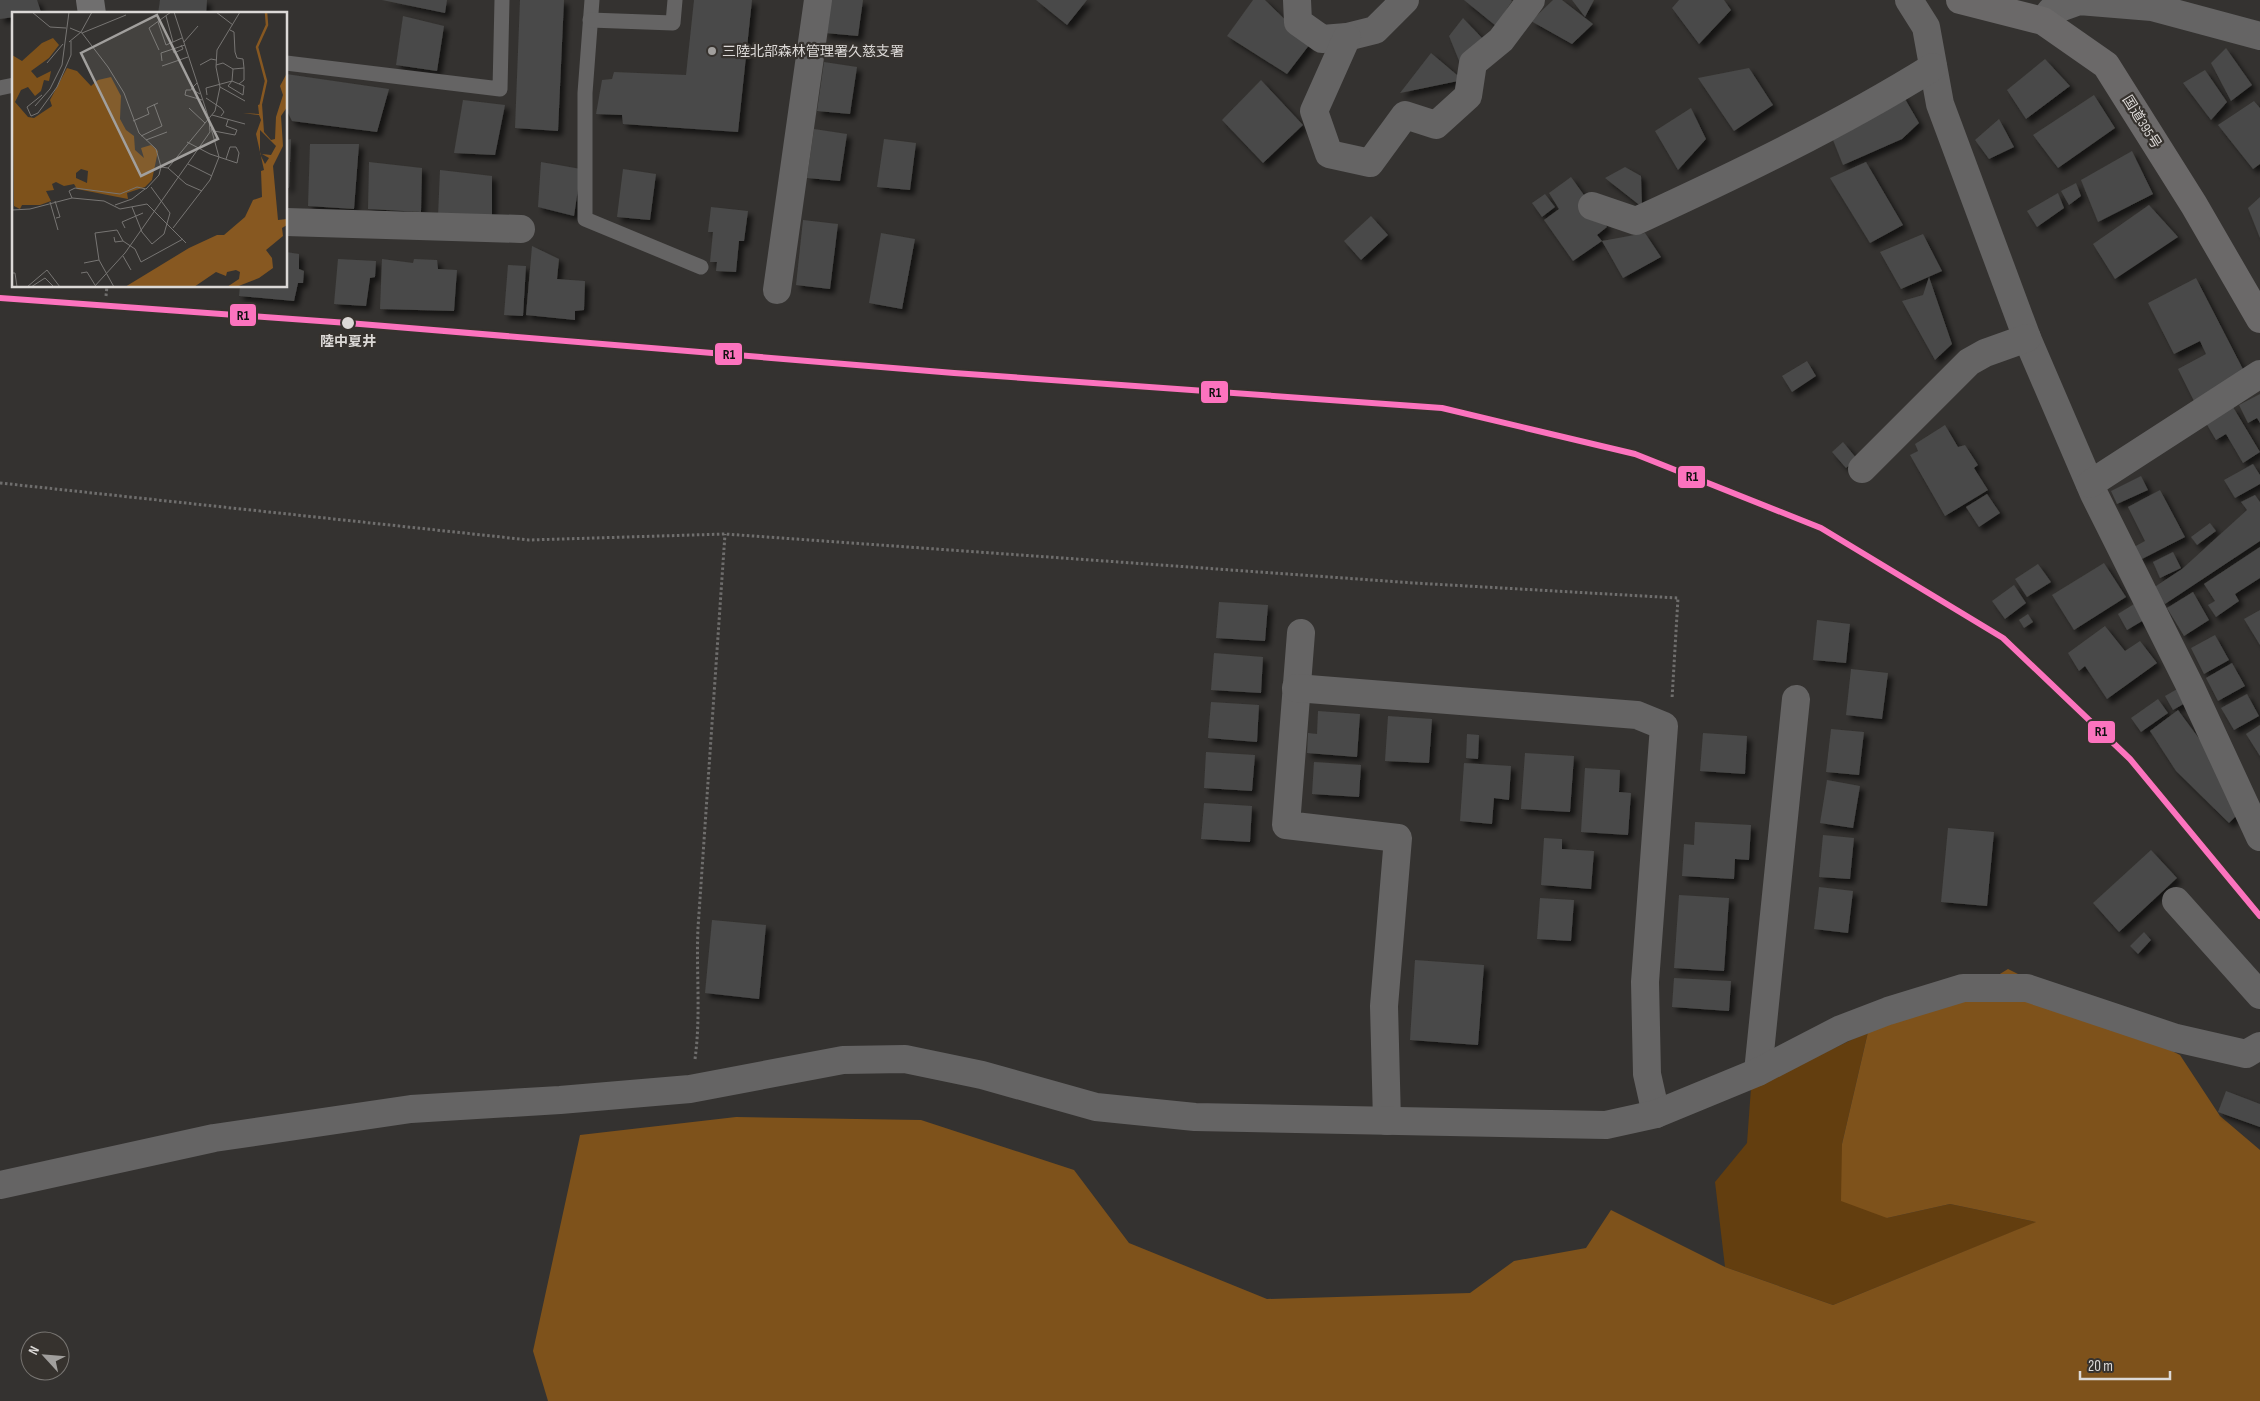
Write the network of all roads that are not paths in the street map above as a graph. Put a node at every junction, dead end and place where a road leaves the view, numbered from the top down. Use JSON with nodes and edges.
{"nodes":[{"id":1,"x":502,"y":0,"type":"edge"},
{"id":2,"x":592,"y":0,"type":"edge"},
{"id":3,"x":675,"y":0,"type":"edge"},
{"id":4,"x":818,"y":0,"type":"edge"},
{"id":5,"x":1297,"y":0,"type":"edge"},
{"id":6,"x":1405,"y":0,"type":"edge"},
{"id":7,"x":1530,"y":0,"type":"edge"},
{"id":8,"x":1909,"y":0,"type":"edge"},
{"id":9,"x":1960,"y":0,"type":"edge"},
{"id":10,"x":2122,"y":2,"type":"edge"},
{"id":11,"x":590,"y":20,"type":"junction"},
{"id":12,"x":2043,"y":21,"type":"junction"},
{"id":13,"x":2260,"y":36,"type":"edge"},
{"id":14,"x":1347,"y":37,"type":"junction"},
{"id":15,"x":288,"y":63,"type":"edge"},
{"id":16,"x":1933,"y":67,"type":"junction"},
{"id":17,"x":1592,"y":206,"type":"dead end"},
{"id":18,"x":288,"y":222,"type":"edge"},
{"id":19,"x":521,"y":229,"type":"dead end"},
{"id":20,"x":701,"y":267,"type":"dead end"},
{"id":21,"x":778,"y":290,"type":"dead end"},
{"id":22,"x":2260,"y":319,"type":"edge"},
{"id":23,"x":2027,"y":338,"type":"junction"},
{"id":24,"x":2260,"y":374,"type":"edge"},
{"id":25,"x":1862,"y":469,"type":"dead end"},
{"id":26,"x":2090,"y":484,"type":"junction"},
{"id":27,"x":1301,"y":633,"type":"dead end"},
{"id":28,"x":1296,"y":688,"type":"junction"},
{"id":29,"x":1796,"y":698,"type":"dead end"},
{"id":30,"x":2260,"y":837,"type":"edge"},
{"id":31,"x":2176,"y":901,"type":"dead end"},
{"id":32,"x":2260,"y":995,"type":"edge"},
{"id":33,"x":2260,"y":1046,"type":"edge"},
{"id":34,"x":1758,"y":1072,"type":"junction"},
{"id":35,"x":1656,"y":1114,"type":"junction"},
{"id":36,"x":1387,"y":1121,"type":"junction"},
{"id":37,"x":0,"y":1185,"type":"edge"}],
"edges":[{"from":1,"to":15,"type":"lane"},
{"from":2,"to":11,"type":"lane"},
{"from":3,"to":11,"type":"lane"},
{"from":4,"to":21,"type":"street"},
{"from":5,"to":14,"type":"street"},
{"from":6,"to":14,"type":"street"},
{"from":7,"to":14,"type":"street"},
{"from":8,"to":16,"type":"street"},
{"from":9,"to":12,"type":"highway","name":"国道395号"},
{"from":10,"to":12,"type":"street"},
{"from":10,"to":13,"type":"street"},
{"from":11,"to":20,"type":"lane"},
{"from":12,"to":22,"type":"highway","name":"国道395号"},
{"from":16,"to":17,"type":"street"},
{"from":16,"to":23,"type":"street"},
{"from":18,"to":19,"type":"street"},
{"from":23,"to":25,"type":"street"},
{"from":23,"to":26,"type":"street"},
{"from":24,"to":26,"type":"street"},
{"from":26,"to":30,"type":"street"},
{"from":27,"to":28,"type":"street"},
{"from":28,"to":35,"type":"street"},
{"from":28,"to":36,"type":"street"},
{"from":29,"to":34,"type":"street"},
{"from":31,"to":32,"type":"street"},
{"from":33,"to":34,"type":"street"},
{"from":34,"to":35,"type":"street"},
{"from":35,"to":36,"type":"street"},
{"from":36,"to":37,"type":"street"}]}
